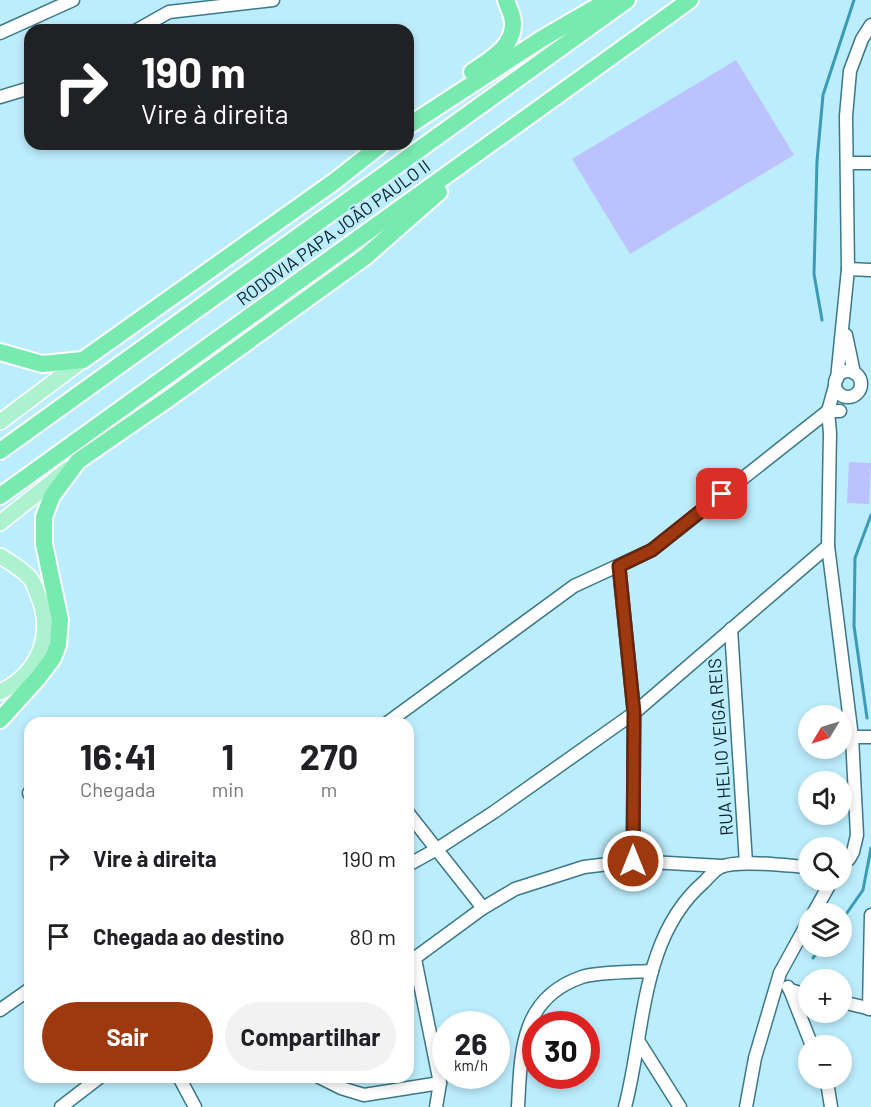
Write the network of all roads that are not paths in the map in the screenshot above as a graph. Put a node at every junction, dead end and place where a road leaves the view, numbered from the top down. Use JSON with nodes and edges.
{"nodes":[{"id":1,"x":73,"y":0,"type":"edge"},
{"id":2,"x":273,"y":0,"type":"edge"},
{"id":3,"x":506,"y":0,"type":"edge"},
{"id":4,"x":615,"y":0,"type":"edge"},
{"id":5,"x":627,"y":0,"type":"edge"},
{"id":6,"x":690,"y":0,"type":"edge"},
{"id":7,"x":148,"y":24,"type":"edge"},
{"id":8,"x":871,"y":25,"type":"edge"},
{"id":9,"x":0,"y":33,"type":"edge"},
{"id":10,"x":24,"y":90,"type":"edge"},
{"id":11,"x":0,"y":97,"type":"edge"},
{"id":12,"x":414,"y":119,"type":"edge"},
{"id":13,"x":414,"y":120,"type":"edge"},
{"id":14,"x":513,"y":127,"type":"junction"},
{"id":15,"x":374,"y":150,"type":"edge"},
{"id":16,"x":848,"y":163,"type":"junction"},
{"id":17,"x":871,"y":163,"type":"edge"},
{"id":18,"x":848,"y":269,"type":"junction"},
{"id":19,"x":871,"y":270,"type":"edge"},
{"id":20,"x":844,"y":319,"type":"junction"},
{"id":21,"x":0,"y":352,"type":"edge"},
{"id":22,"x":83,"y":360,"type":"junction"},
{"id":23,"x":855,"y":374,"type":"junction"},
{"id":24,"x":871,"y":381,"type":"edge"},
{"id":25,"x":836,"y":382,"type":"junction"},
{"id":26,"x":871,"y":387,"type":"edge"},
{"id":27,"x":854,"y":395,"type":"junction"},
{"id":28,"x":834,"y":411,"type":"junction"},
{"id":29,"x":0,"y":422,"type":"edge"},
{"id":30,"x":0,"y":451,"type":"edge"},
{"id":31,"x":78,"y":461,"type":"junction"},
{"id":32,"x":0,"y":496,"type":"edge"},
{"id":33,"x":0,"y":523,"type":"edge"},
{"id":34,"x":828,"y":546,"type":"junction"},
{"id":35,"x":0,"y":556,"type":"edge"},
{"id":36,"x":619,"y":566,"type":"junction"},
{"id":37,"x":731,"y":628,"type":"junction"},
{"id":38,"x":0,"y":692,"type":"edge"},
{"id":39,"x":848,"y":705,"type":"edge"},
{"id":40,"x":634,"y":713,"type":"junction"},
{"id":41,"x":395,"y":717,"type":"edge"},
{"id":42,"x":0,"y":720,"type":"edge"},
{"id":43,"x":852,"y":737,"type":"joint"},
{"id":44,"x":871,"y":737,"type":"edge"},
{"id":45,"x":414,"y":820,"type":"edge"},
{"id":46,"x":437,"y":849,"type":"junction"},
{"id":47,"x":852,"y":854,"type":"edge"},
{"id":48,"x":414,"y":861,"type":"edge"},
{"id":49,"x":633,"y":861,"type":"junction"},
{"id":50,"x":746,"y":863,"type":"junction"},
{"id":51,"x":722,"y":866,"type":"junction"},
{"id":52,"x":798,"y":866,"type":"edge"},
{"id":53,"x":483,"y":908,"type":"junction"},
{"id":54,"x":871,"y":915,"type":"edge"},
{"id":55,"x":798,"y":940,"type":"edge"},
{"id":56,"x":414,"y":959,"type":"edge"},
{"id":57,"x":652,"y":971,"type":"junction"},
{"id":58,"x":780,"y":973,"type":"junction"},
{"id":59,"x":414,"y":974,"type":"edge"},
{"id":60,"x":790,"y":990,"type":"junction"},
{"id":61,"x":798,"y":992,"type":"edge"},
{"id":62,"x":24,"y":993,"type":"edge"},
{"id":63,"x":852,"y":1004,"type":"edge"},
{"id":64,"x":870,"y":1009,"type":"edge"},
{"id":65,"x":0,"y":1010,"type":"edge"},
{"id":66,"x":808,"y":1035,"type":"edge"},
{"id":67,"x":639,"y":1042,"type":"junction"},
{"id":68,"x":432,"y":1049,"type":"edge"},
{"id":69,"x":92,"y":1083,"type":"edge"},
{"id":70,"x":182,"y":1083,"type":"edge"},
{"id":71,"x":331,"y":1083,"type":"edge"},
{"id":72,"x":432,"y":1084,"type":"edge"},
{"id":73,"x":439,"y":1089,"type":"edge"},
{"id":74,"x":828,"y":1089,"type":"edge"},
{"id":75,"x":61,"y":1107,"type":"edge"},
{"id":76,"x":195,"y":1107,"type":"edge"},
{"id":77,"x":436,"y":1107,"type":"edge"},
{"id":78,"x":518,"y":1107,"type":"edge"},
{"id":79,"x":625,"y":1107,"type":"edge"},
{"id":80,"x":680,"y":1107,"type":"edge"},
{"id":81,"x":746,"y":1107,"type":"edge"},
{"id":82,"x":831,"y":1107,"type":"edge"}],
"edges":[{"from":1,"to":9,"type":"street"},
{"from":2,"to":7,"type":"street"},
{"from":3,"to":12,"type":"highway"},
{"from":4,"to":13,"type":"highway"},
{"from":5,"to":30,"type":"highway","name":"RODOVIA PAPA JOÃO PAULO II"},
{"from":6,"to":14,"type":"highway","name":"RODOVIA PAPA JOÃO PAULO II"},
{"from":8,"to":16,"type":"street"},
{"from":10,"to":11,"type":"street"},
{"from":14,"to":31,"type":"highway"},
{"from":14,"to":32,"type":"highway","name":"RODOVIA PAPA JOÃO PAULO II"},
{"from":15,"to":22,"type":"highway"},
{"from":16,"to":17,"type":"street"},
{"from":16,"to":18,"type":"street"},
{"from":18,"to":19,"type":"street"},
{"from":18,"to":20,"type":"street"},
{"from":20,"to":23,"type":"street"},
{"from":20,"to":25,"type":"street"},
{"from":21,"to":22,"type":"highway"},
{"from":22,"to":29,"type":"main road"},
{"from":23,"to":24,"type":"street"},
{"from":23,"to":25,"type":"street"},
{"from":23,"to":27,"type":"street"},
{"from":25,"to":27,"type":"street"},
{"from":25,"to":28,"type":"street"},
{"from":26,"to":27,"type":"street"},
{"from":27,"to":28,"type":"street"},
{"from":28,"to":34,"type":"street"},
{"from":28,"to":36,"type":"street"},
{"from":31,"to":33,"type":"main road"},
{"from":31,"to":42,"type":"highway"},
{"from":34,"to":37,"type":"street"},
{"from":34,"to":39,"type":"street"},
{"from":35,"to":38,"type":"main road"},
{"from":36,"to":40,"type":"street"},
{"from":36,"to":41,"type":"street"},
{"from":37,"to":40,"type":"street"},
{"from":37,"to":50,"type":"street","name":"RUA HELIO VEIGA REIS"},
{"from":40,"to":46,"type":"street"},
{"from":40,"to":49,"type":"street"},
{"from":43,"to":44,"type":"street"},
{"from":43,"to":47,"type":"street"},
{"from":45,"to":46,"type":"street"},
{"from":46,"to":48,"type":"street"},
{"from":46,"to":53,"type":"street"},
{"from":49,"to":51,"type":"street"},
{"from":49,"to":53,"type":"street"},
{"from":50,"to":51,"type":"street"},
{"from":50,"to":52,"type":"street"},
{"from":51,"to":57,"type":"street"},
{"from":53,"to":56,"type":"street"},
{"from":54,"to":64,"type":"street"},
{"from":55,"to":58,"type":"street"},
{"from":57,"to":67,"type":"street"},
{"from":57,"to":78,"type":"street"},
{"from":58,"to":60,"type":"street"},
{"from":58,"to":81,"type":"street"},
{"from":59,"to":68,"type":"street"},
{"from":60,"to":61,"type":"street"},
{"from":60,"to":66,"type":"street"},
{"from":62,"to":65,"type":"street"},
{"from":63,"to":64,"type":"street"},
{"from":67,"to":79,"type":"street"},
{"from":67,"to":80,"type":"street"},
{"from":69,"to":75,"type":"street"},
{"from":70,"to":76,"type":"street"},
{"from":71,"to":72,"type":"street"},
{"from":73,"to":77,"type":"street"},
{"from":74,"to":82,"type":"street"}]}
